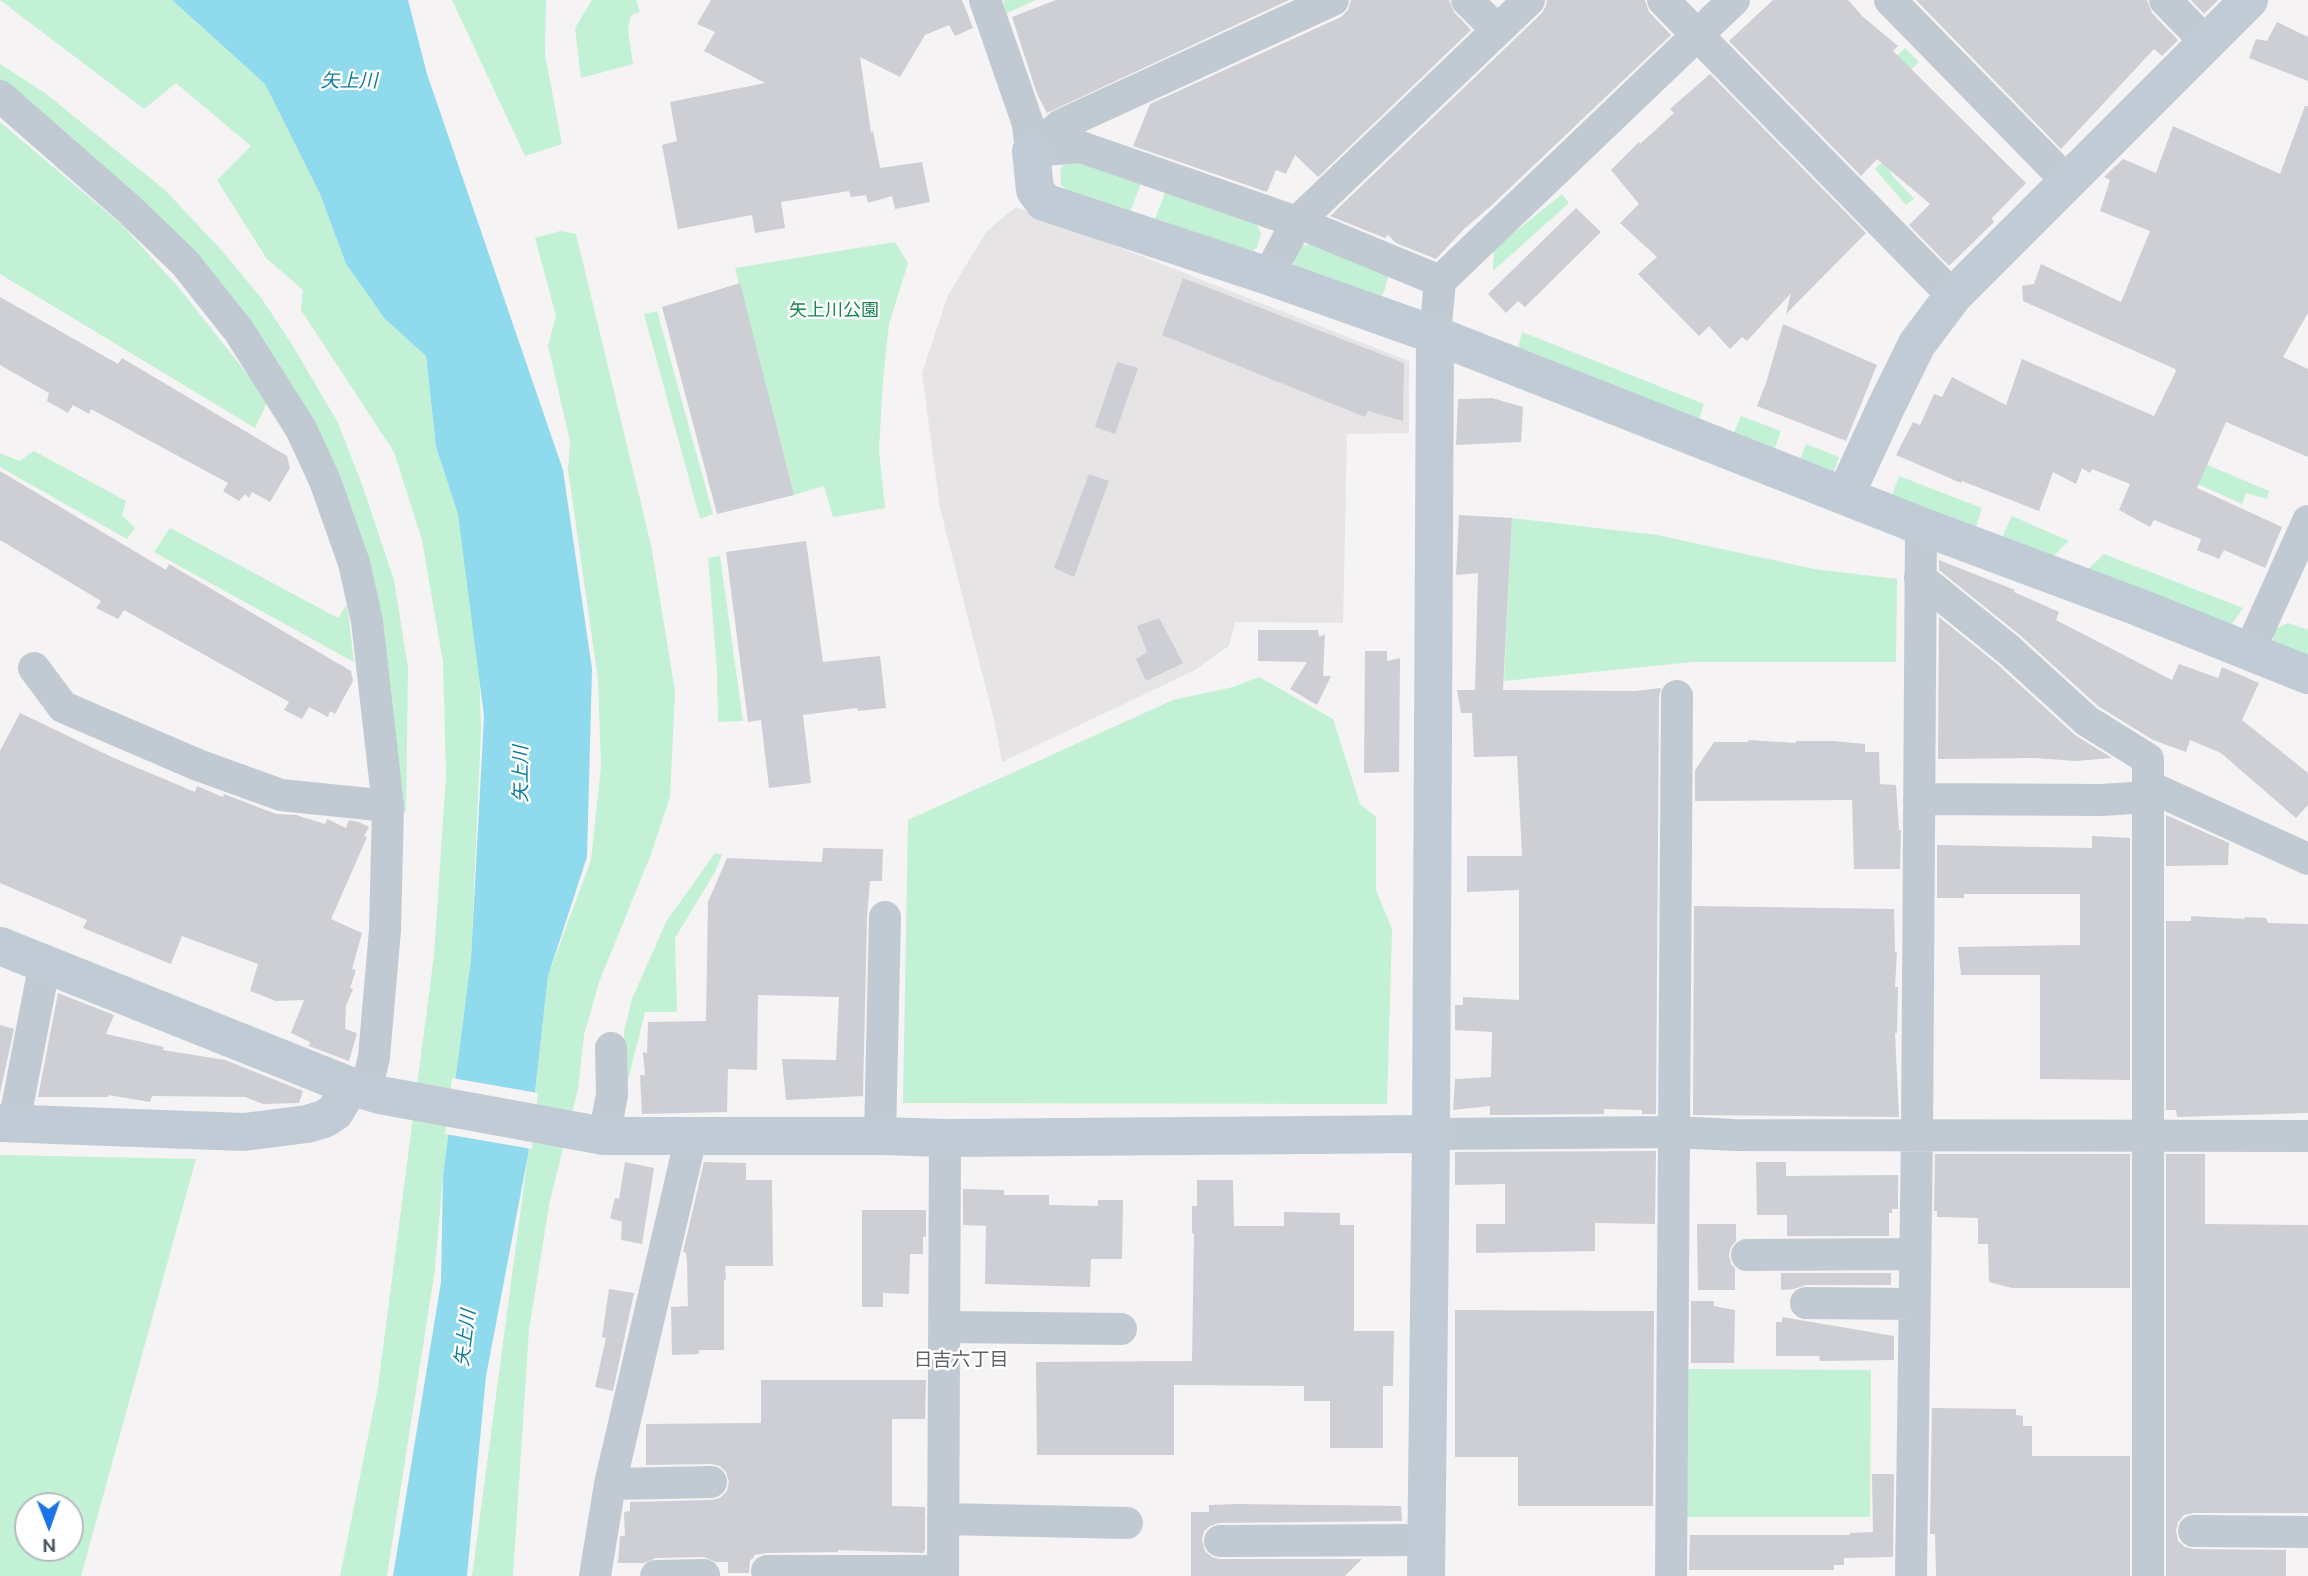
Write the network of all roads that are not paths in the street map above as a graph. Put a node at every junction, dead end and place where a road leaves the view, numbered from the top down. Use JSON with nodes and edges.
{"nodes":[{"id":1,"x":985,"y":0,"type":"edge"},
{"id":2,"x":1333,"y":0,"type":"edge"},
{"id":3,"x":1467,"y":0,"type":"edge"},
{"id":4,"x":1529,"y":0,"type":"edge"},
{"id":5,"x":1664,"y":0,"type":"edge"},
{"id":6,"x":1734,"y":0,"type":"edge"},
{"id":7,"x":1890,"y":0,"type":"edge"},
{"id":8,"x":2165,"y":0,"type":"edge"},
{"id":9,"x":2249,"y":0,"type":"edge"},
{"id":10,"x":1497,"y":30,"type":"junction"},
{"id":11,"x":1698,"y":34,"type":"junction"},
{"id":12,"x":2206,"y":42,"type":"junction"},
{"id":13,"x":0,"y":96,"type":"edge"},
{"id":14,"x":1031,"y":151,"type":"junction"},
{"id":15,"x":2066,"y":180,"type":"junction"},
{"id":16,"x":1297,"y":222,"type":"junction"},
{"id":17,"x":1268,"y":276,"type":"junction"},
{"id":18,"x":1440,"y":281,"type":"junction"},
{"id":19,"x":1953,"y":296,"type":"junction"},
{"id":20,"x":1434,"y":335,"type":"junction"},
{"id":21,"x":1845,"y":496,"type":"junction"},
{"id":22,"x":2308,"y":521,"type":"edge"},
{"id":23,"x":1921,"y":526,"type":"junction"},
{"id":24,"x":1920,"y":578,"type":"junction"},
{"id":25,"x":2249,"y":652,"type":"junction"},
{"id":26,"x":34,"y":668,"type":"dead end"},
{"id":27,"x":2308,"y":675,"type":"edge"},
{"id":28,"x":1677,"y":696,"type":"dead end"},
{"id":29,"x":2148,"y":792,"type":"junction"},
{"id":30,"x":1919,"y":799,"type":"junction"},
{"id":31,"x":388,"y":806,"type":"junction"},
{"id":32,"x":2308,"y":859,"type":"edge"},
{"id":33,"x":885,"y":917,"type":"dead end"},
{"id":34,"x":0,"y":946,"type":"edge"},
{"id":35,"x":48,"y":965,"type":"junction"},
{"id":36,"x":611,"y":1048,"type":"dead end"},
{"id":37,"x":368,"y":1091,"type":"junction"},
{"id":38,"x":7,"y":1123,"type":"edge"},
{"id":39,"x":1674,"y":1132,"type":"junction"},
{"id":40,"x":1431,"y":1134,"type":"junction"},
{"id":41,"x":1917,"y":1134,"type":"junction"},
{"id":42,"x":598,"y":1135,"type":"junction"},
{"id":43,"x":2149,"y":1135,"type":"junction"},
{"id":44,"x":880,"y":1136,"type":"junction"},
{"id":45,"x":2308,"y":1136,"type":"edge"},
{"id":46,"x":691,"y":1137,"type":"junction"},
{"id":47,"x":946,"y":1138,"type":"junction"},
{"id":48,"x":1760,"y":1247,"type":"dead end"},
{"id":49,"x":1914,"y":1254,"type":"junction"},
{"id":50,"x":1806,"y":1303,"type":"dead end"},
{"id":51,"x":1914,"y":1304,"type":"junction"},
{"id":52,"x":944,"y":1327,"type":"junction"},
{"id":53,"x":1121,"y":1329,"type":"dead end"},
{"id":54,"x":711,"y":1482,"type":"dead end"},
{"id":55,"x":610,"y":1484,"type":"junction"},
{"id":56,"x":943,"y":1519,"type":"junction"},
{"id":57,"x":1127,"y":1521,"type":"dead end"},
{"id":58,"x":2308,"y":1532,"type":"edge"},
{"id":59,"x":2210,"y":1537,"type":"dead end"},
{"id":60,"x":1220,"y":1541,"type":"dead end"},
{"id":61,"x":1426,"y":1558,"type":"edge"},
{"id":62,"x":767,"y":1572,"type":"dead end"},
{"id":63,"x":943,"y":1574,"type":"edge"},
{"id":64,"x":704,"y":1575,"type":"edge"},
{"id":65,"x":595,"y":1576,"type":"edge"},
{"id":66,"x":656,"y":1576,"type":"edge"},
{"id":67,"x":1671,"y":1576,"type":"edge"},
{"id":68,"x":1911,"y":1576,"type":"edge"},
{"id":69,"x":2148,"y":1576,"type":"edge"}],
"edges":[{"from":1,"to":14,"type":"street"},
{"from":2,"to":14,"type":"street"},
{"from":3,"to":10,"type":"street"},
{"from":4,"to":10,"type":"street"},
{"from":5,"to":11,"type":"street"},
{"from":6,"to":11,"type":"street"},
{"from":7,"to":15,"type":"street"},
{"from":8,"to":12,"type":"street"},
{"from":9,"to":12,"type":"street"},
{"from":10,"to":16,"type":"street"},
{"from":11,"to":18,"type":"street"},
{"from":11,"to":19,"type":"street"},
{"from":12,"to":15,"type":"street"},
{"from":13,"to":31,"type":"street"},
{"from":14,"to":16,"type":"street"},
{"from":14,"to":17,"type":"street"},
{"from":15,"to":19,"type":"street"},
{"from":16,"to":17,"type":"street"},
{"from":16,"to":18,"type":"street"},
{"from":17,"to":20,"type":"street"},
{"from":18,"to":20,"type":"street"},
{"from":19,"to":21,"type":"street"},
{"from":20,"to":21,"type":"street"},
{"from":20,"to":40,"type":"street"},
{"from":21,"to":23,"type":"street"},
{"from":22,"to":25,"type":"street"},
{"from":23,"to":24,"type":"street"},
{"from":23,"to":25,"type":"street"},
{"from":24,"to":29,"type":"street"},
{"from":24,"to":30,"type":"street"},
{"from":25,"to":27,"type":"street"},
{"from":26,"to":31,"type":"street"},
{"from":28,"to":39,"type":"street"},
{"from":29,"to":30,"type":"street"},
{"from":29,"to":32,"type":"street"},
{"from":29,"to":43,"type":"street"},
{"from":30,"to":41,"type":"street"},
{"from":31,"to":37,"type":"street"},
{"from":33,"to":44,"type":"street"},
{"from":34,"to":35,"type":"street"},
{"from":35,"to":37,"type":"street"},
{"from":35,"to":38,"type":"street"},
{"from":36,"to":42,"type":"street"},
{"from":37,"to":38,"type":"street"},
{"from":37,"to":42,"type":"street"},
{"from":39,"to":40,"type":"street"},
{"from":39,"to":41,"type":"street"},
{"from":39,"to":67,"type":"street"},
{"from":40,"to":47,"type":"street"},
{"from":40,"to":61,"type":"street"},
{"from":41,"to":43,"type":"street"},
{"from":41,"to":49,"type":"street"},
{"from":42,"to":46,"type":"street"},
{"from":43,"to":45,"type":"street"},
{"from":43,"to":69,"type":"street"},
{"from":44,"to":46,"type":"street"},
{"from":44,"to":47,"type":"street"},
{"from":46,"to":55,"type":"street"},
{"from":47,"to":52,"type":"street"},
{"from":48,"to":49,"type":"street"},
{"from":49,"to":51,"type":"street"},
{"from":50,"to":51,"type":"street"},
{"from":51,"to":68,"type":"street"},
{"from":52,"to":53,"type":"street"},
{"from":52,"to":56,"type":"street"},
{"from":54,"to":55,"type":"street"},
{"from":55,"to":65,"type":"street"},
{"from":56,"to":57,"type":"street"},
{"from":56,"to":63,"type":"street"},
{"from":58,"to":59,"type":"street"},
{"from":60,"to":61,"type":"street"},
{"from":62,"to":63,"type":"street"},
{"from":64,"to":66,"type":"street"}]}
